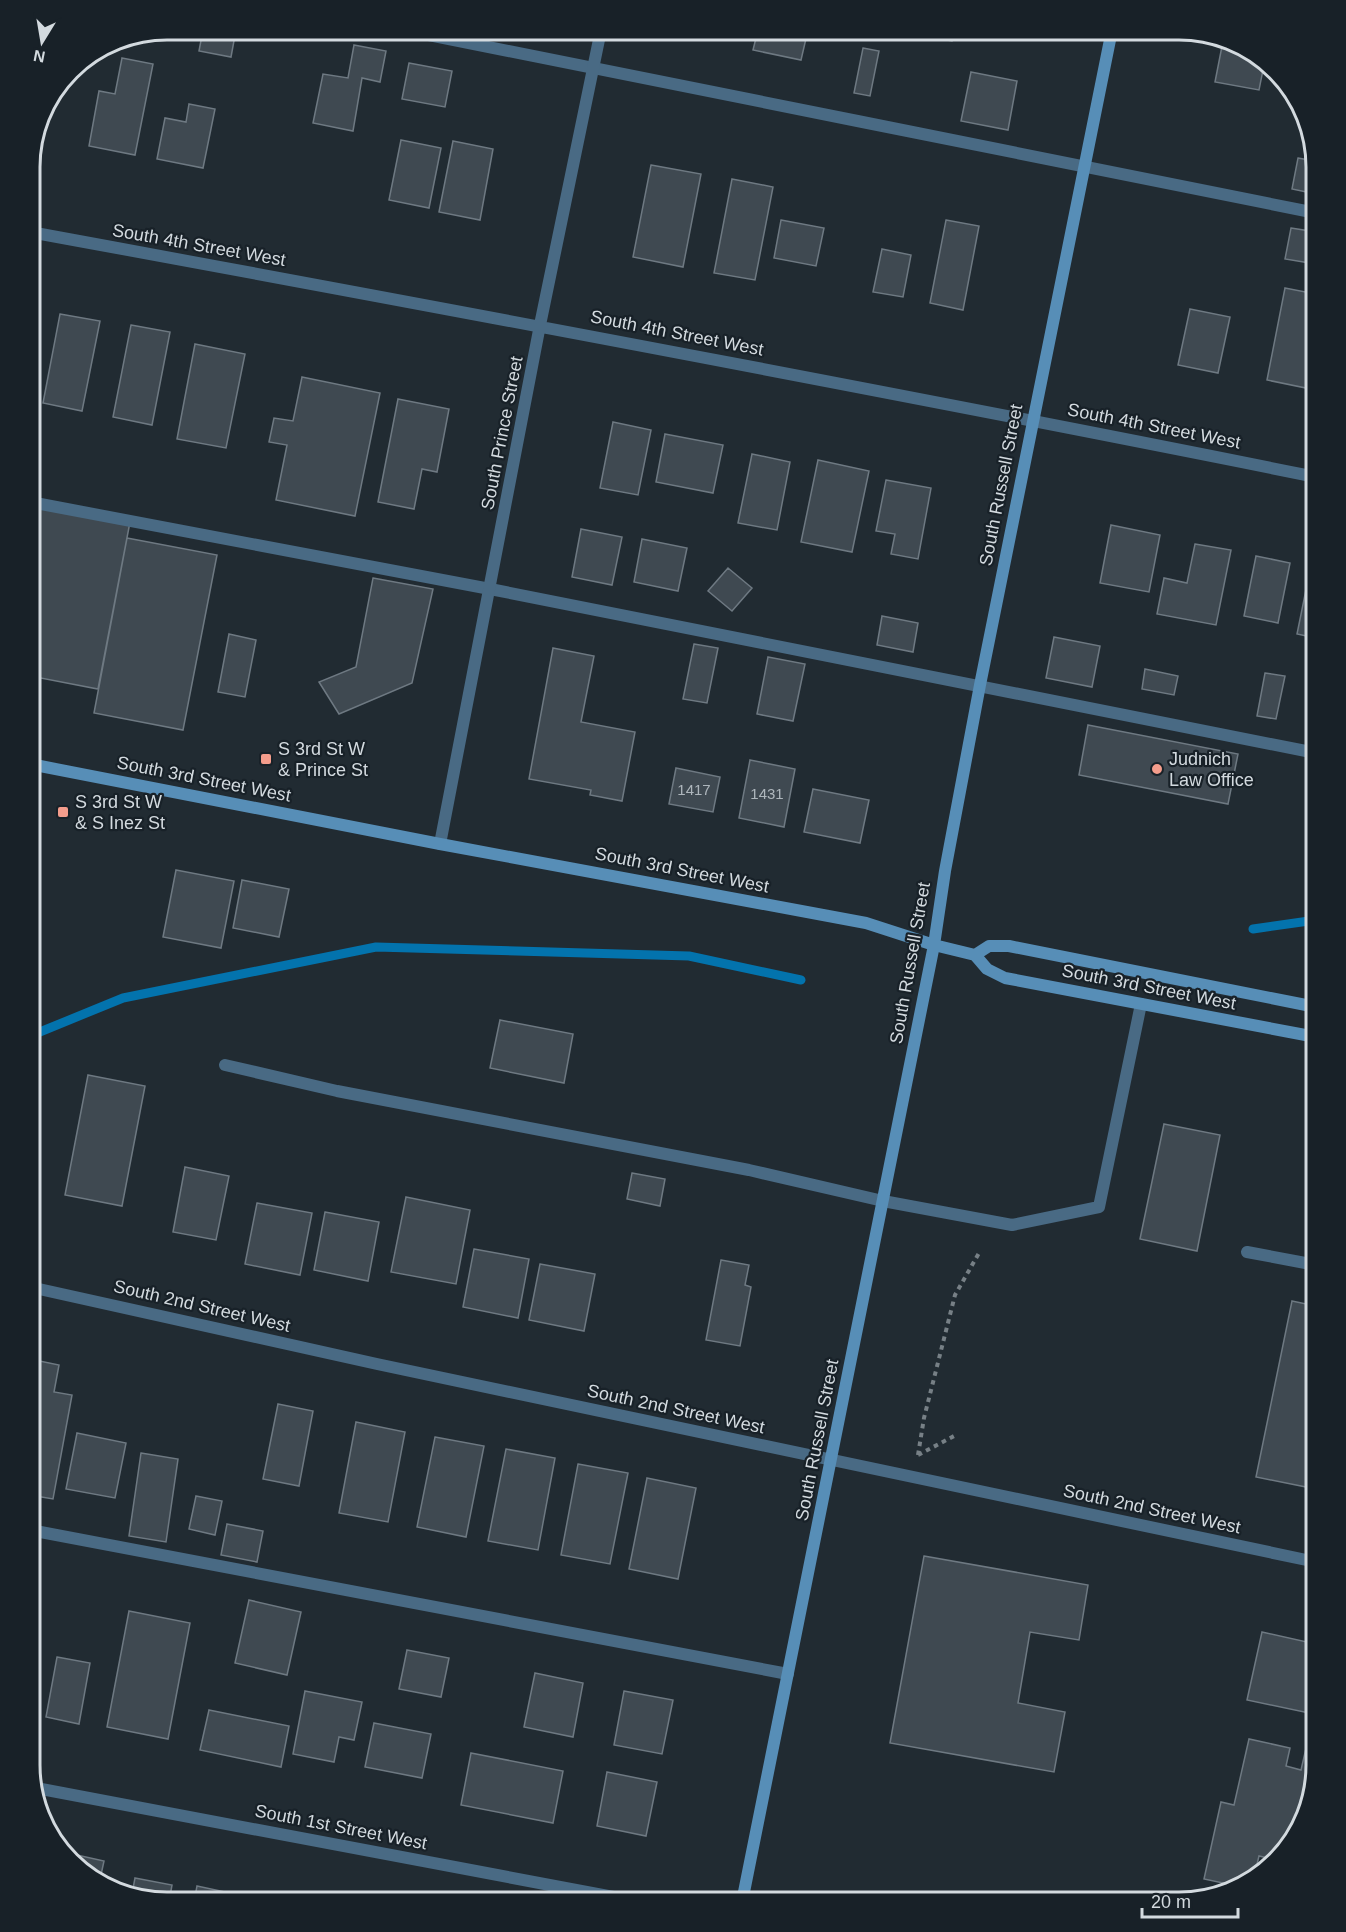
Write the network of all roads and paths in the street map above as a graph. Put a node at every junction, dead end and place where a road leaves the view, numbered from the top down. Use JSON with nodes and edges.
{"nodes":[{"id":1,"x":460,"y":41,"type":"edge"},
{"id":2,"x":599,"y":41,"type":"edge"},
{"id":3,"x":1110,"y":41,"type":"edge"},
{"id":4,"x":593,"y":67,"type":"junction"},
{"id":5,"x":1084,"y":168,"type":"junction"},
{"id":6,"x":1306,"y":211,"type":"edge"},
{"id":7,"x":41,"y":234,"type":"edge"},
{"id":8,"x":540,"y":325,"type":"junction"},
{"id":9,"x":1032,"y":420,"type":"junction"},
{"id":10,"x":1306,"y":475,"type":"edge"},
{"id":11,"x":41,"y":504,"type":"edge"},
{"id":12,"x":490,"y":589,"type":"junction"},
{"id":13,"x":980,"y":685,"type":"junction"},
{"id":14,"x":1306,"y":751,"type":"edge"},
{"id":15,"x":41,"y":766,"type":"edge"},
{"id":16,"x":440,"y":844,"type":"junction"},
{"id":17,"x":934,"y":945,"type":"junction"},
{"id":18,"x":975,"y":955,"type":"junction"},
{"id":19,"x":1141,"y":1004,"type":"junction"},
{"id":20,"x":1306,"y":1005,"type":"edge"},
{"id":21,"x":1306,"y":1035,"type":"edge"},
{"id":22,"x":225,"y":1065,"type":"dead end"},
{"id":23,"x":883,"y":1201,"type":"junction"},
{"id":24,"x":1247,"y":1252,"type":"dead end"},
{"id":25,"x":979,"y":1253,"type":"dead end"},
{"id":26,"x":1306,"y":1263,"type":"edge"},
{"id":27,"x":40,"y":1289,"type":"edge"},
{"id":28,"x":956,"y":1435,"type":"dead end"},
{"id":29,"x":831,"y":1461,"type":"junction"},
{"id":30,"x":40,"y":1532,"type":"edge"},
{"id":31,"x":1306,"y":1560,"type":"edge"},
{"id":32,"x":788,"y":1674,"type":"junction"},
{"id":33,"x":43,"y":1789,"type":"edge"},
{"id":34,"x":584,"y":1891,"type":"edge"},
{"id":35,"x":744,"y":1892,"type":"edge"}],
"edges":[{"from":1,"to":4,"type":"street"},
{"from":2,"to":4,"type":"street","name":"South Prince Street"},
{"from":3,"to":5,"type":"main road","name":"South Russell Street"},
{"from":4,"to":5,"type":"street"},
{"from":4,"to":8,"type":"street","name":"South Prince Street"},
{"from":5,"to":6,"type":"street"},
{"from":5,"to":9,"type":"main road","name":"South Russell Street"},
{"from":7,"to":8,"type":"street","name":"South 4th Street West"},
{"from":8,"to":9,"type":"street","name":"South 4th Street West"},
{"from":8,"to":12,"type":"street","name":"South Prince Street"},
{"from":9,"to":10,"type":"street","name":"South 4th Street West"},
{"from":9,"to":13,"type":"main road","name":"South Russell Street"},
{"from":11,"to":12,"type":"street"},
{"from":12,"to":13,"type":"street"},
{"from":12,"to":16,"type":"street","name":"South Prince Street"},
{"from":13,"to":14,"type":"street"},
{"from":13,"to":17,"type":"main road","name":"South Russell Street"},
{"from":15,"to":16,"type":"main road","name":"South 3rd Street West"},
{"from":16,"to":17,"type":"main road","name":"South 3rd Street West"},
{"from":17,"to":18,"type":"main road","name":"South 3rd Street West"},
{"from":17,"to":23,"type":"main road","name":"South Russell Street"},
{"from":18,"to":19,"type":"main road","name":"South 3rd Street West"},
{"from":18,"to":20,"type":"main road"},
{"from":19,"to":21,"type":"main road","name":"South 3rd Street West"},
{"from":19,"to":23,"type":"street"},
{"from":22,"to":23,"type":"street"},
{"from":23,"to":29,"type":"main road","name":"South Russell Street"},
{"from":24,"to":26,"type":"street"},
{"from":25,"to":28,"type":"path"},
{"from":27,"to":29,"type":"street","name":"South 2nd Street West"},
{"from":29,"to":31,"type":"street","name":"South 2nd Street West"},
{"from":29,"to":32,"type":"main road","name":"South Russell Street"},
{"from":30,"to":32,"type":"street"},
{"from":32,"to":35,"type":"main road","name":"South Russell Street"},
{"from":33,"to":34,"type":"street","name":"South 1st Street West"}]}
